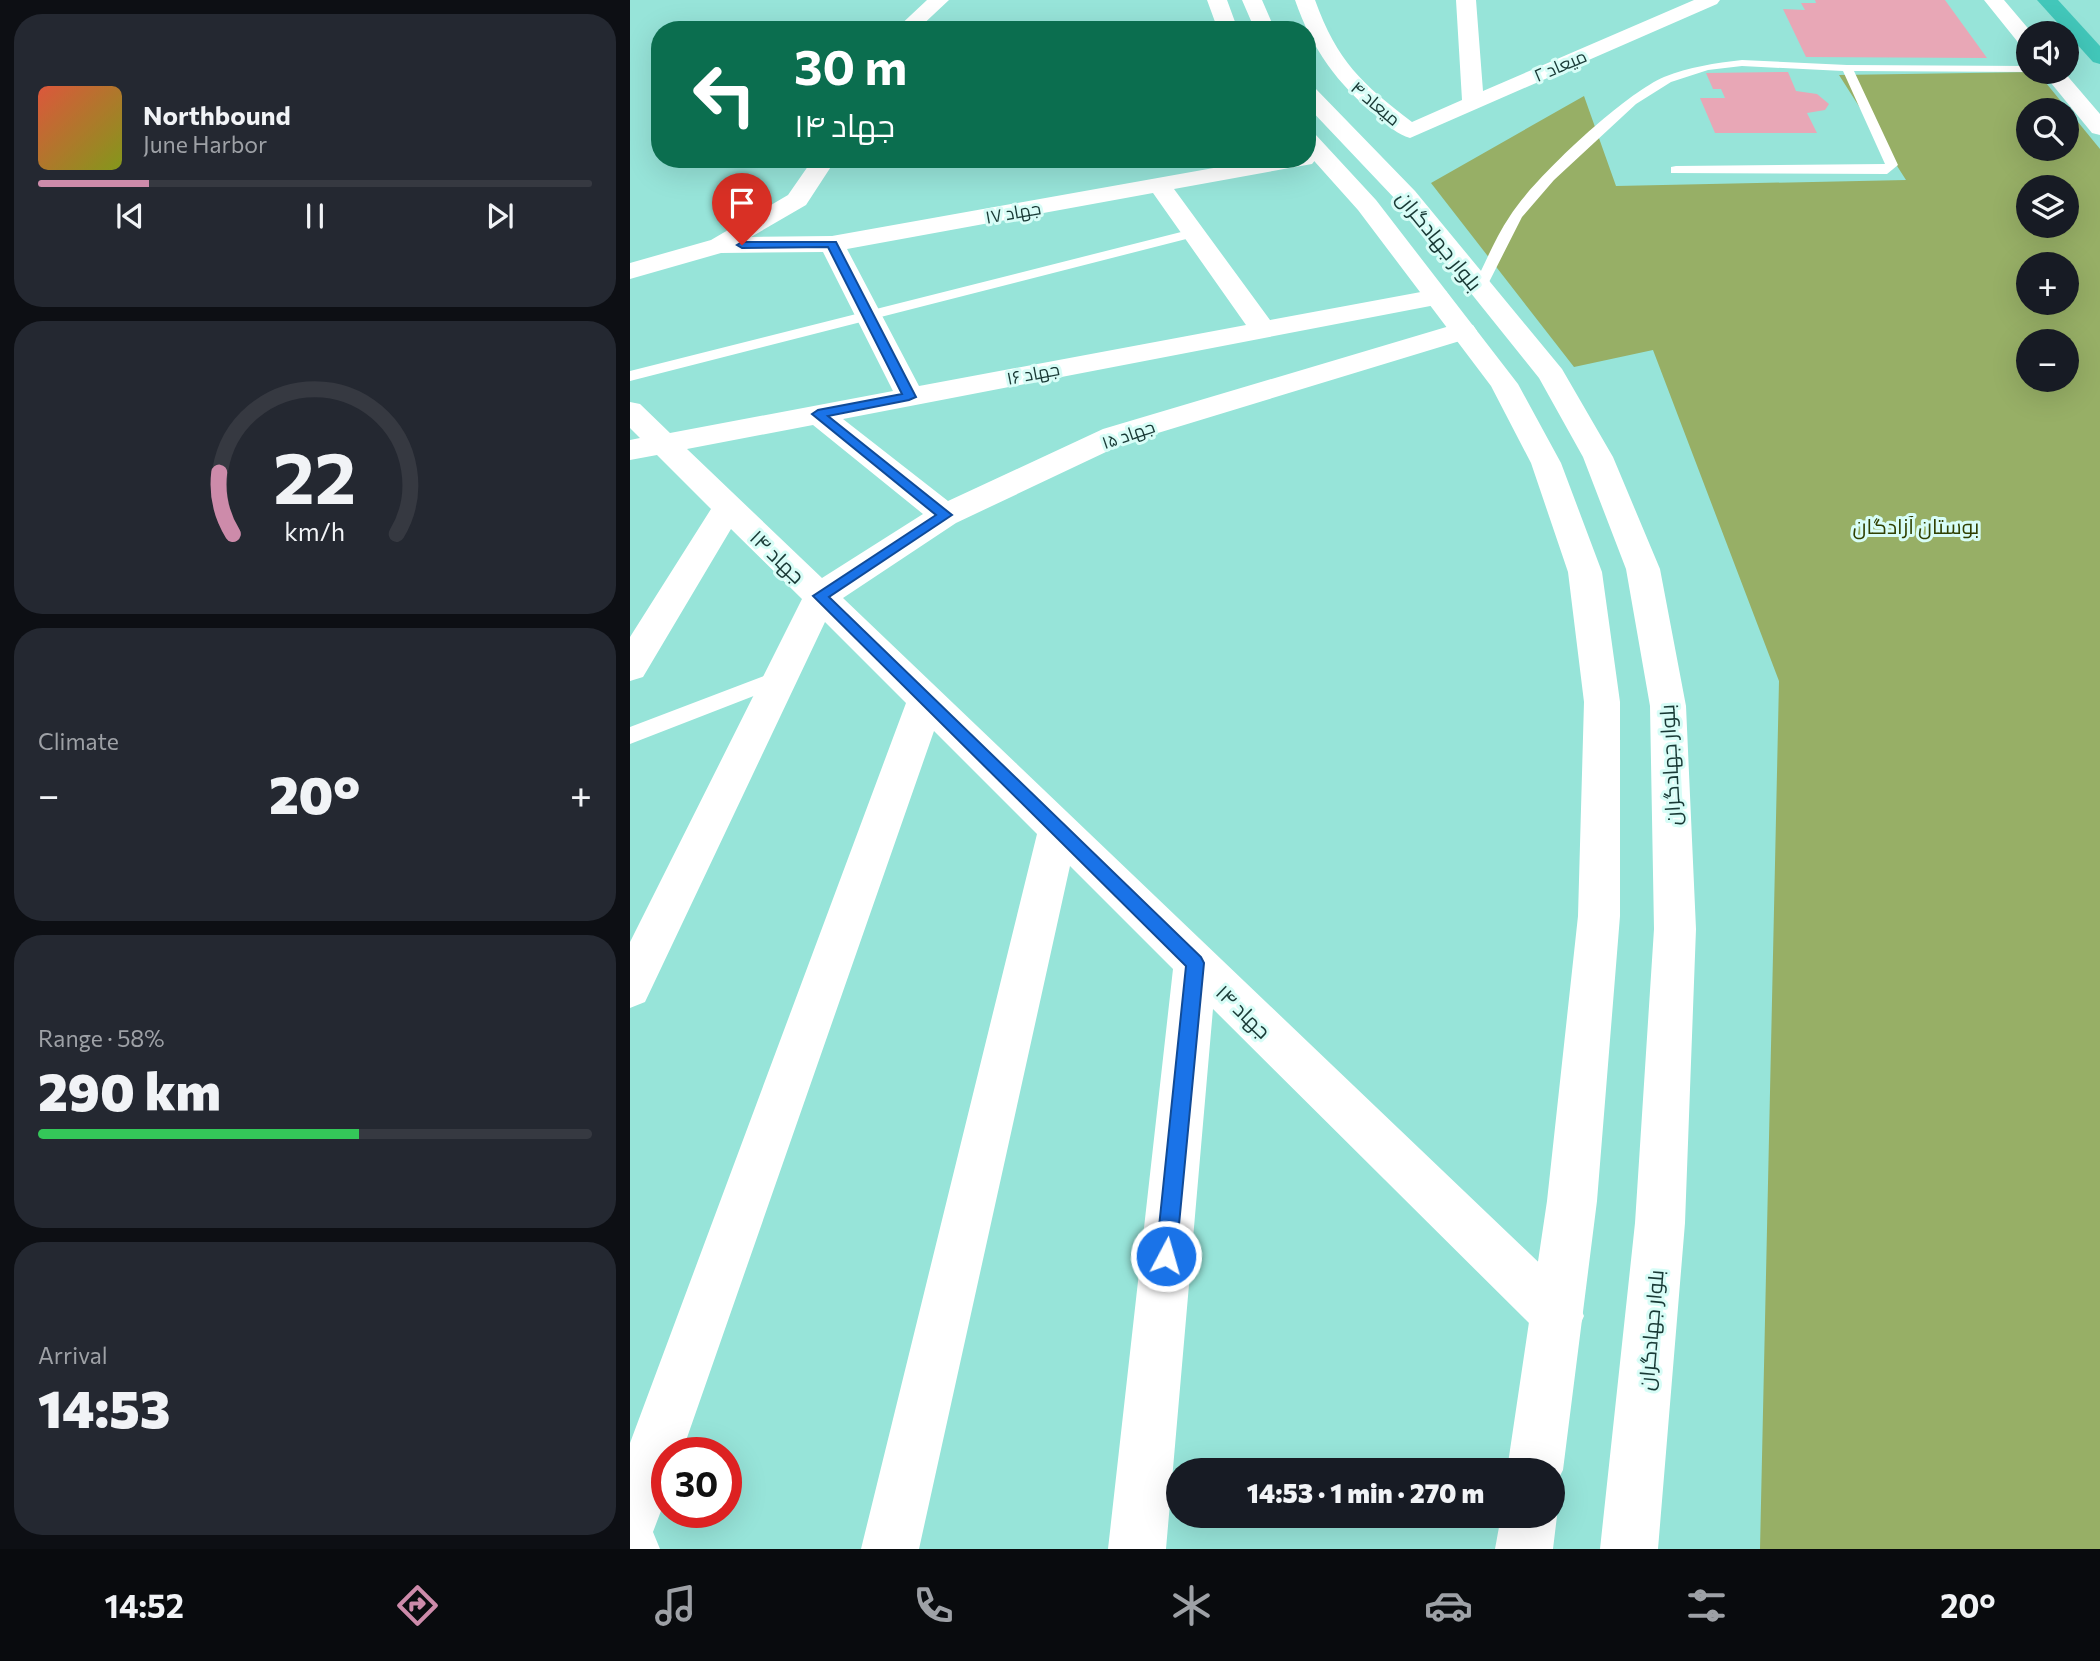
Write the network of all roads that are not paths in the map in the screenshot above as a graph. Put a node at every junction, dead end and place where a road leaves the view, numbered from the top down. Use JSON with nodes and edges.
{"nodes":[{"id":1,"x":939,"y":0,"type":"edge"},
{"id":2,"x":1217,"y":0,"type":"edge"},
{"id":3,"x":1252,"y":0,"type":"edge"},
{"id":4,"x":1305,"y":0,"type":"edge"},
{"id":5,"x":1466,"y":0,"type":"edge"},
{"id":6,"x":1710,"y":0,"type":"edge"},
{"id":7,"x":1994,"y":0,"type":"edge"},
{"id":8,"x":2047,"y":0,"type":"edge"},
{"id":9,"x":915,"y":21,"type":"edge"},
{"id":10,"x":1225,"y":21,"type":"edge"},
{"id":11,"x":1261,"y":21,"type":"edge"},
{"id":12,"x":1313,"y":21,"type":"edge"},
{"id":13,"x":1316,"y":27,"type":"edge"},
{"id":14,"x":2016,"y":27,"type":"edge"},
{"id":15,"x":2100,"y":58,"type":"edge"},
{"id":16,"x":1847,"y":68,"type":"junction"},
{"id":17,"x":2016,"y":69,"type":"edge"},
{"id":18,"x":2063,"y":84,"type":"edge"},
{"id":19,"x":1316,"y":102,"type":"edge"},
{"id":20,"x":1473,"y":103,"type":"junction"},
{"id":21,"x":2100,"y":128,"type":"edge"},
{"id":22,"x":1410,"y":131,"type":"joint"},
{"id":23,"x":1316,"y":158,"type":"edge"},
{"id":24,"x":819,"y":168,"type":"edge"},
{"id":25,"x":1239,"y":168,"type":"edge"},
{"id":26,"x":1676,"y":170,"type":"dead end"},
{"id":27,"x":1159,"y":185,"type":"junction"},
{"id":28,"x":1193,"y":233,"type":"junction"},
{"id":29,"x":832,"y":244,"type":"junction"},
{"id":30,"x":720,"y":245,"type":"junction"},
{"id":31,"x":630,"y":271,"type":"edge"},
{"id":32,"x":1480,"y":287,"type":"junction"},
{"id":33,"x":1437,"y":297,"type":"junction"},
{"id":34,"x":867,"y":316,"type":"junction"},
{"id":35,"x":1263,"y":330,"type":"junction"},
{"id":36,"x":1463,"y":331,"type":"junction"},
{"id":37,"x":630,"y":376,"type":"edge"},
{"id":38,"x":909,"y":397,"type":"junction"},
{"id":39,"x":630,"y":411,"type":"edge"},
{"id":40,"x":818,"y":414,"type":"junction"},
{"id":41,"x":647,"y":448,"type":"edge"},
{"id":42,"x":728,"y":507,"type":"junction"},
{"id":43,"x":945,"y":515,"type":"junction"},
{"id":44,"x":820,"y":596,"type":"junction"},
{"id":45,"x":630,"y":667,"type":"edge"},
{"id":46,"x":780,"y":678,"type":"junction"},
{"id":47,"x":926,"y":700,"type":"junction"},
{"id":48,"x":630,"y":736,"type":"edge"},
{"id":49,"x":1058,"y":829,"type":"junction"},
{"id":50,"x":1195,"y":963,"type":"junction"},
{"id":51,"x":630,"y":987,"type":"edge"},
{"id":52,"x":1558,"y":1317,"type":"junction"},
{"id":53,"x":1537,"y":1458,"type":"edge"},
{"id":54,"x":630,"y":1518,"type":"edge"},
{"id":55,"x":1527,"y":1528,"type":"edge"},
{"id":56,"x":890,"y":1549,"type":"edge"},
{"id":57,"x":1137,"y":1549,"type":"edge"},
{"id":58,"x":1524,"y":1549,"type":"edge"},
{"id":59,"x":1629,"y":1549,"type":"edge"}],
"edges":[{"from":1,"to":9,"type":"street"},
{"from":2,"to":10,"type":"street"},
{"from":3,"to":11,"type":"street"},
{"from":4,"to":12,"type":"street","name":"میعاد ۴"},
{"from":5,"to":20,"type":"street"},
{"from":6,"to":20,"type":"street","name":"میعاد ۲"},
{"from":7,"to":14,"type":"street"},
{"from":8,"to":15,"type":"highway"},
{"from":13,"to":22,"type":"street","name":"میعاد ۴"},
{"from":16,"to":17,"type":"lane"},
{"from":16,"to":26,"type":"lane"},
{"from":16,"to":32,"type":"lane"},
{"from":18,"to":21,"type":"street"},
{"from":19,"to":32,"type":"street","name":"بلوار جهادگران"},
{"from":20,"to":22,"type":"street","name":"میعاد ۲"},
{"from":23,"to":33,"type":"street","name":"بلوار جهادگران"},
{"from":24,"to":30,"type":"street"},
{"from":25,"to":27,"type":"street","name":"جهاد ۱۷"},
{"from":27,"to":28,"type":"street"},
{"from":27,"to":29,"type":"street","name":"جهاد ۱۷"},
{"from":28,"to":34,"type":"lane"},
{"from":28,"to":35,"type":"street"},
{"from":29,"to":30,"type":"street","name":"جهاد ۱۷"},
{"from":29,"to":34,"type":"street"},
{"from":30,"to":31,"type":"street"},
{"from":32,"to":59,"type":"street","name":"بلوار جهادگران"},
{"from":33,"to":35,"type":"street","name":"جهاد ۱۶"},
{"from":33,"to":36,"type":"street","name":"بلوار جهادگران"},
{"from":34,"to":37,"type":"lane"},
{"from":34,"to":38,"type":"street"},
{"from":35,"to":38,"type":"street","name":"جهاد ۱۶"},
{"from":36,"to":43,"type":"street","name":"جهاد ۱۵"},
{"from":36,"to":52,"type":"street","name":"بلوار جهادگران"},
{"from":38,"to":40,"type":"street","name":"جهاد ۱۶"},
{"from":39,"to":41,"type":"street","name":"جهاد ۱۴"},
{"from":40,"to":41,"type":"street","name":"جهاد ۱۶"},
{"from":40,"to":43,"type":"street"},
{"from":41,"to":42,"type":"street","name":"جهاد ۱۴"},
{"from":42,"to":44,"type":"street","name":"جهاد ۱۴"},
{"from":42,"to":45,"type":"street"},
{"from":43,"to":44,"type":"street","name":"جهاد ۱۵"},
{"from":44,"to":46,"type":"street"},
{"from":44,"to":47,"type":"street","name":"جهاد ۱۴"},
{"from":46,"to":48,"type":"lane"},
{"from":46,"to":51,"type":"street"},
{"from":47,"to":49,"type":"street","name":"جهاد ۱۴"},
{"from":47,"to":54,"type":"street"},
{"from":49,"to":50,"type":"street","name":"جهاد ۱۴"},
{"from":49,"to":56,"type":"street"},
{"from":50,"to":52,"type":"street","name":"جهاد ۱۴"},
{"from":50,"to":57,"type":"street"},
{"from":52,"to":53,"type":"street","name":"بلوار جهادگران"},
{"from":55,"to":58,"type":"street"}]}
